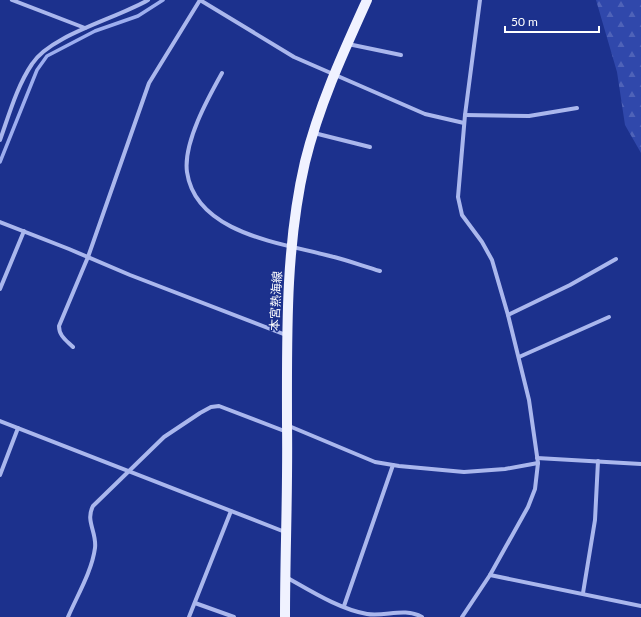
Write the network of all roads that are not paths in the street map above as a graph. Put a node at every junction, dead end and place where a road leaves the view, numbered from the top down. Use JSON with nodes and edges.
{"nodes":[{"id":1,"x":12,"y":0,"type":"edge"},
{"id":2,"x":148,"y":0,"type":"edge"},
{"id":3,"x":200,"y":0,"type":"edge"},
{"id":4,"x":367,"y":0,"type":"edge"},
{"id":5,"x":480,"y":0,"type":"edge"},
{"id":6,"x":84,"y":28,"type":"junction"},
{"id":7,"x":347,"y":44,"type":"junction"},
{"id":8,"x":401,"y":54,"type":"dead end"},
{"id":9,"x":222,"y":73,"type":"dead end"},
{"id":10,"x":334,"y":73,"type":"junction"},
{"id":11,"x":577,"y":108,"type":"dead end"},
{"id":12,"x":465,"y":115,"type":"junction"},
{"id":13,"x":464,"y":123,"type":"junction"},
{"id":14,"x":314,"y":133,"type":"junction"},
{"id":15,"x":0,"y":140,"type":"edge"},
{"id":16,"x":370,"y":147,"type":"dead end"},
{"id":17,"x":0,"y":222,"type":"edge"},
{"id":18,"x":24,"y":231,"type":"junction"},
{"id":19,"x":292,"y":247,"type":"junction"},
{"id":20,"x":88,"y":257,"type":"junction"},
{"id":21,"x":616,"y":259,"type":"dead end"},
{"id":22,"x":380,"y":271,"type":"dead end"},
{"id":23,"x":0,"y":288,"type":"edge"},
{"id":24,"x":508,"y":315,"type":"junction"},
{"id":25,"x":609,"y":317,"type":"dead end"},
{"id":26,"x":287,"y":335,"type":"junction"},
{"id":27,"x":73,"y":347,"type":"dead end"},
{"id":28,"x":519,"y":357,"type":"junction"},
{"id":29,"x":0,"y":421,"type":"edge"},
{"id":30,"x":18,"y":428,"type":"junction"},
{"id":31,"x":287,"y":429,"type":"junction"},
{"id":32,"x":537,"y":458,"type":"junction"},
{"id":33,"x":598,"y":461,"type":"junction"},
{"id":34,"x":538,"y":463,"type":"junction"},
{"id":35,"x":641,"y":464,"type":"edge"},
{"id":36,"x":392,"y":465,"type":"junction"},
{"id":37,"x":130,"y":471,"type":"junction"},
{"id":38,"x":0,"y":475,"type":"edge"},
{"id":39,"x":231,"y":511,"type":"junction"},
{"id":40,"x":286,"y":532,"type":"junction"},
{"id":41,"x":490,"y":575,"type":"junction"},
{"id":42,"x":285,"y":577,"type":"junction"},
{"id":43,"x":583,"y":594,"type":"junction"},
{"id":44,"x":195,"y":603,"type":"junction"},
{"id":45,"x":344,"y":606,"type":"junction"},
{"id":46,"x":641,"y":606,"type":"edge"},
{"id":47,"x":68,"y":617,"type":"edge"},
{"id":48,"x":189,"y":617,"type":"edge"},
{"id":49,"x":234,"y":617,"type":"edge"},
{"id":50,"x":285,"y":617,"type":"edge"},
{"id":51,"x":422,"y":617,"type":"edge"},
{"id":52,"x":462,"y":617,"type":"edge"}],
"edges":[{"from":1,"to":6,"type":"street"},
{"from":2,"to":6,"type":"street"},
{"from":3,"to":10,"type":"street"},
{"from":3,"to":20,"type":"street"},
{"from":4,"to":7,"type":"main road","name":"本宮熱海線"},
{"from":5,"to":12,"type":"street"},
{"from":6,"to":15,"type":"street"},
{"from":7,"to":8,"type":"street"},
{"from":7,"to":10,"type":"main road","name":"本宮熱海線"},
{"from":9,"to":19,"type":"street"},
{"from":10,"to":13,"type":"street"},
{"from":10,"to":14,"type":"main road","name":"本宮熱海線"},
{"from":11,"to":12,"type":"street"},
{"from":12,"to":13,"type":"street"},
{"from":13,"to":24,"type":"street"},
{"from":14,"to":16,"type":"street"},
{"from":14,"to":19,"type":"main road","name":"本宮熱海線"},
{"from":17,"to":18,"type":"street"},
{"from":18,"to":20,"type":"street"},
{"from":18,"to":23,"type":"street"},
{"from":19,"to":22,"type":"street"},
{"from":19,"to":26,"type":"main road","name":"本宮熱海線"},
{"from":20,"to":26,"type":"street"},
{"from":20,"to":27,"type":"street"},
{"from":21,"to":24,"type":"street"},
{"from":24,"to":28,"type":"street"},
{"from":25,"to":28,"type":"street"},
{"from":26,"to":31,"type":"main road","name":"本宮熱海線"},
{"from":28,"to":32,"type":"street"},
{"from":29,"to":30,"type":"street"},
{"from":30,"to":37,"type":"street"},
{"from":30,"to":38,"type":"street"},
{"from":31,"to":36,"type":"street"},
{"from":31,"to":37,"type":"street"},
{"from":31,"to":40,"type":"main road","name":"本宮熱海線"},
{"from":32,"to":33,"type":"street"},
{"from":32,"to":34,"type":"street"},
{"from":33,"to":35,"type":"street"},
{"from":33,"to":43,"type":"street"},
{"from":34,"to":36,"type":"street"},
{"from":34,"to":41,"type":"street"},
{"from":36,"to":45,"type":"street"},
{"from":37,"to":39,"type":"street"},
{"from":37,"to":47,"type":"street"},
{"from":39,"to":40,"type":"street"},
{"from":39,"to":44,"type":"street"},
{"from":40,"to":42,"type":"main road","name":"本宮熱海線"},
{"from":41,"to":43,"type":"street"},
{"from":41,"to":52,"type":"street"},
{"from":42,"to":45,"type":"street"},
{"from":42,"to":50,"type":"main road","name":"本宮熱海線"},
{"from":43,"to":46,"type":"street"},
{"from":44,"to":48,"type":"street"},
{"from":44,"to":49,"type":"street"},
{"from":45,"to":51,"type":"street"}]}
